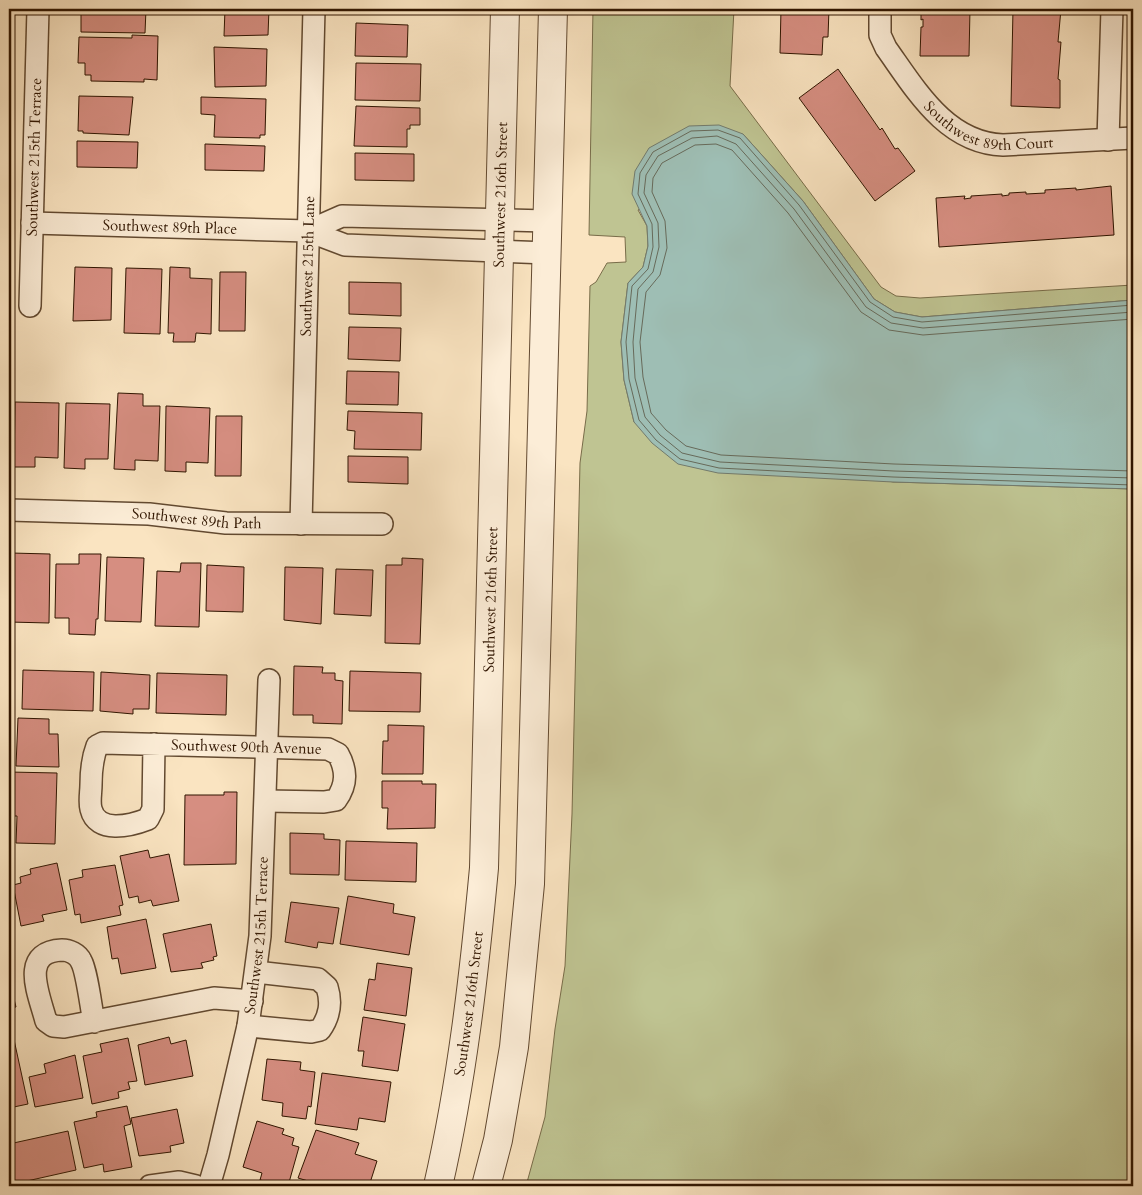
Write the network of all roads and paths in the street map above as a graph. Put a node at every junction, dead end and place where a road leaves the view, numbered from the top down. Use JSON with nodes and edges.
{"nodes":[{"id":1,"x":38,"y":9,"type":"edge"},
{"id":2,"x":314,"y":9,"type":"edge"},
{"id":3,"x":506,"y":9,"type":"edge"},
{"id":4,"x":553,"y":9,"type":"edge"},
{"id":5,"x":880,"y":9,"type":"edge"},
{"id":6,"x":1112,"y":9,"type":"edge"},
{"id":7,"x":1133,"y":138,"type":"edge"},
{"id":8,"x":1108,"y":140,"type":"junction"},
{"id":9,"x":500,"y":220,"type":"junction"},
{"id":10,"x":547,"y":222,"type":"junction"},
{"id":11,"x":32,"y":223,"type":"junction"},
{"id":12,"x":308,"y":231,"type":"junction"},
{"id":13,"x":500,"y":251,"type":"junction"},
{"id":14,"x":547,"y":253,"type":"junction"},
{"id":15,"x":30,"y":306,"type":"dead end"},
{"id":16,"x":9,"y":510,"type":"edge"},
{"id":17,"x":301,"y":524,"type":"junction"},
{"id":18,"x":382,"y":524,"type":"dead end"},
{"id":19,"x":269,"y":680,"type":"dead end"},
{"id":20,"x":154,"y":744,"type":"dead end"},
{"id":21,"x":267,"y":748,"type":"junction"},
{"id":22,"x":266,"y":801,"type":"junction"},
{"id":23,"x":256,"y":972,"type":"junction"},
{"id":24,"x":252,"y":1001,"type":"junction"},
{"id":25,"x":94,"y":1022,"type":"dead end"},
{"id":26,"x":248,"y":1026,"type":"junction"},
{"id":27,"x":150,"y":1186,"type":"edge"},
{"id":28,"x":196,"y":1186,"type":"edge"},
{"id":29,"x":209,"y":1186,"type":"edge"},
{"id":30,"x":438,"y":1186,"type":"edge"},
{"id":31,"x":486,"y":1186,"type":"edge"}],
"edges":[{"from":1,"to":11,"type":"street","name":"Southwest 215th Terrace"},
{"from":2,"to":12,"type":"street","name":"Southwest 215th Lane"},
{"from":3,"to":9,"type":"street","name":"Southwest 216th Street"},
{"from":4,"to":10,"type":"street"},
{"from":5,"to":8,"type":"street","name":"Southwest 89th Court"},
{"from":6,"to":8,"type":"street"},
{"from":7,"to":8,"type":"street","name":"Southwest 89th Court"},
{"from":9,"to":10,"type":"street","name":"Southwest 89th Place"},
{"from":9,"to":12,"type":"street","name":"Southwest 89th Place"},
{"from":9,"to":13,"type":"street","name":"Southwest 216th Street"},
{"from":10,"to":14,"type":"street"},
{"from":11,"to":12,"type":"street","name":"Southwest 89th Place"},
{"from":11,"to":15,"type":"street","name":"Southwest 215th Terrace"},
{"from":12,"to":13,"type":"street","name":"Southwest 89th Place"},
{"from":12,"to":17,"type":"street","name":"Southwest 215th Lane"},
{"from":13,"to":14,"type":"street","name":"Southwest 89th Place"},
{"from":13,"to":30,"type":"street","name":"Southwest 216th Street"},
{"from":14,"to":31,"type":"street"},
{"from":16,"to":17,"type":"street","name":"Southwest 89th Path"},
{"from":17,"to":18,"type":"street","name":"Southwest 89th Path"},
{"from":19,"to":21,"type":"street","name":"Southwest 215th Terrace"},
{"from":20,"to":21,"type":"street","name":"Southwest 90th Avenue"},
{"from":21,"to":22,"type":"street","name":"Southwest 215th Terrace"},
{"from":21,"to":22,"type":"street","name":"Southwest 90th Avenue"},
{"from":22,"to":23,"type":"street","name":"Southwest 215th Terrace"},
{"from":23,"to":24,"type":"street","name":"Southwest 215th Terrace"},
{"from":23,"to":26,"type":"street"},
{"from":24,"to":25,"type":"street"},
{"from":24,"to":26,"type":"street","name":"Southwest 215th Terrace"},
{"from":26,"to":29,"type":"street","name":"Southwest 215th Terrace"},
{"from":27,"to":28,"type":"street"}]}
